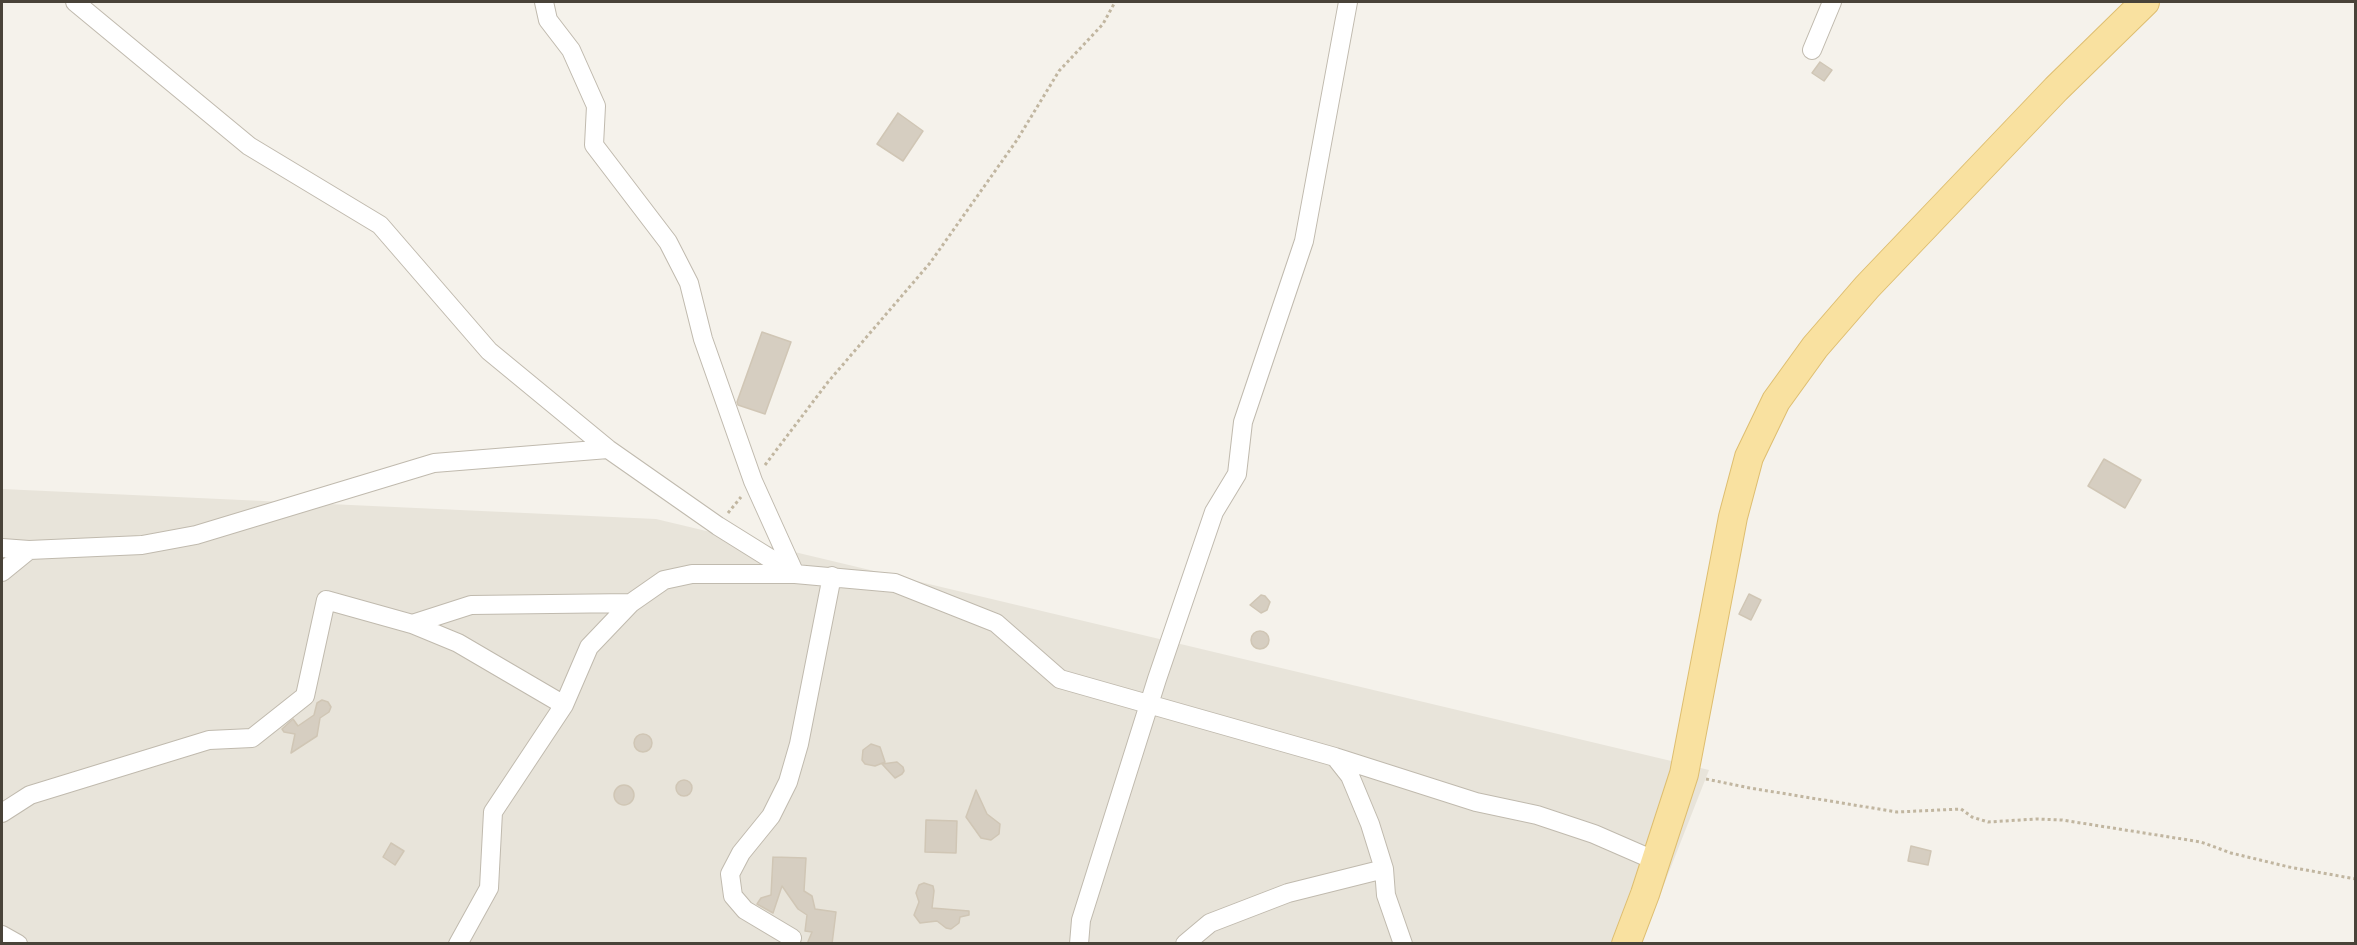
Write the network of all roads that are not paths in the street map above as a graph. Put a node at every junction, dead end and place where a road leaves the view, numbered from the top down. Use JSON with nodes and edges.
{"nodes":[{"id":1,"x":75,"y":2,"type":"edge"},
{"id":2,"x":544,"y":2,"type":"edge"},
{"id":3,"x":1348,"y":2,"type":"edge"},
{"id":4,"x":1832,"y":2,"type":"edge"},
{"id":5,"x":2145,"y":2,"type":"edge"},
{"id":6,"x":1812,"y":50,"type":"dead end"},
{"id":7,"x":608,"y":449,"type":"junction"},
{"id":8,"x":2,"y":548,"type":"edge"},
{"id":9,"x":29,"y":550,"type":"junction"},
{"id":10,"x":2,"y":572,"type":"edge"},
{"id":11,"x":795,"y":574,"type":"junction"},
{"id":12,"x":832,"y":576,"type":"junction"},
{"id":13,"x":631,"y":603,"type":"junction"},
{"id":14,"x":412,"y":624,"type":"junction"},
{"id":15,"x":564,"y":705,"type":"junction"},
{"id":16,"x":1150,"y":706,"type":"junction"},
{"id":17,"x":1335,"y":757,"type":"junction"},
{"id":18,"x":2,"y":813,"type":"edge"},
{"id":19,"x":1656,"y":861,"type":"junction"},
{"id":20,"x":1384,"y":868,"type":"junction"},
{"id":21,"x":2,"y":935,"type":"edge"},
{"id":22,"x":792,"y":938,"type":"dead end"},
{"id":23,"x":18,"y":944,"type":"edge"},
{"id":24,"x":458,"y":944,"type":"edge"},
{"id":25,"x":1079,"y":944,"type":"edge"},
{"id":26,"x":1185,"y":944,"type":"edge"},
{"id":27,"x":1403,"y":944,"type":"edge"},
{"id":28,"x":1626,"y":944,"type":"edge"}],
"edges":[{"from":1,"to":7,"type":"street"},
{"from":2,"to":11,"type":"street"},
{"from":3,"to":16,"type":"street"},
{"from":4,"to":6,"type":"street"},
{"from":5,"to":19,"type":"main road"},
{"from":7,"to":9,"type":"street"},
{"from":7,"to":11,"type":"street"},
{"from":8,"to":9,"type":"street"},
{"from":9,"to":10,"type":"street"},
{"from":11,"to":12,"type":"street"},
{"from":11,"to":13,"type":"street"},
{"from":12,"to":16,"type":"street"},
{"from":12,"to":22,"type":"street"},
{"from":13,"to":14,"type":"street"},
{"from":13,"to":15,"type":"street"},
{"from":14,"to":15,"type":"street"},
{"from":14,"to":18,"type":"street"},
{"from":15,"to":24,"type":"street"},
{"from":16,"to":17,"type":"street"},
{"from":16,"to":25,"type":"street"},
{"from":17,"to":19,"type":"street"},
{"from":17,"to":20,"type":"street"},
{"from":19,"to":28,"type":"main road"},
{"from":20,"to":26,"type":"street"},
{"from":20,"to":27,"type":"street"},
{"from":21,"to":23,"type":"street"}]}
